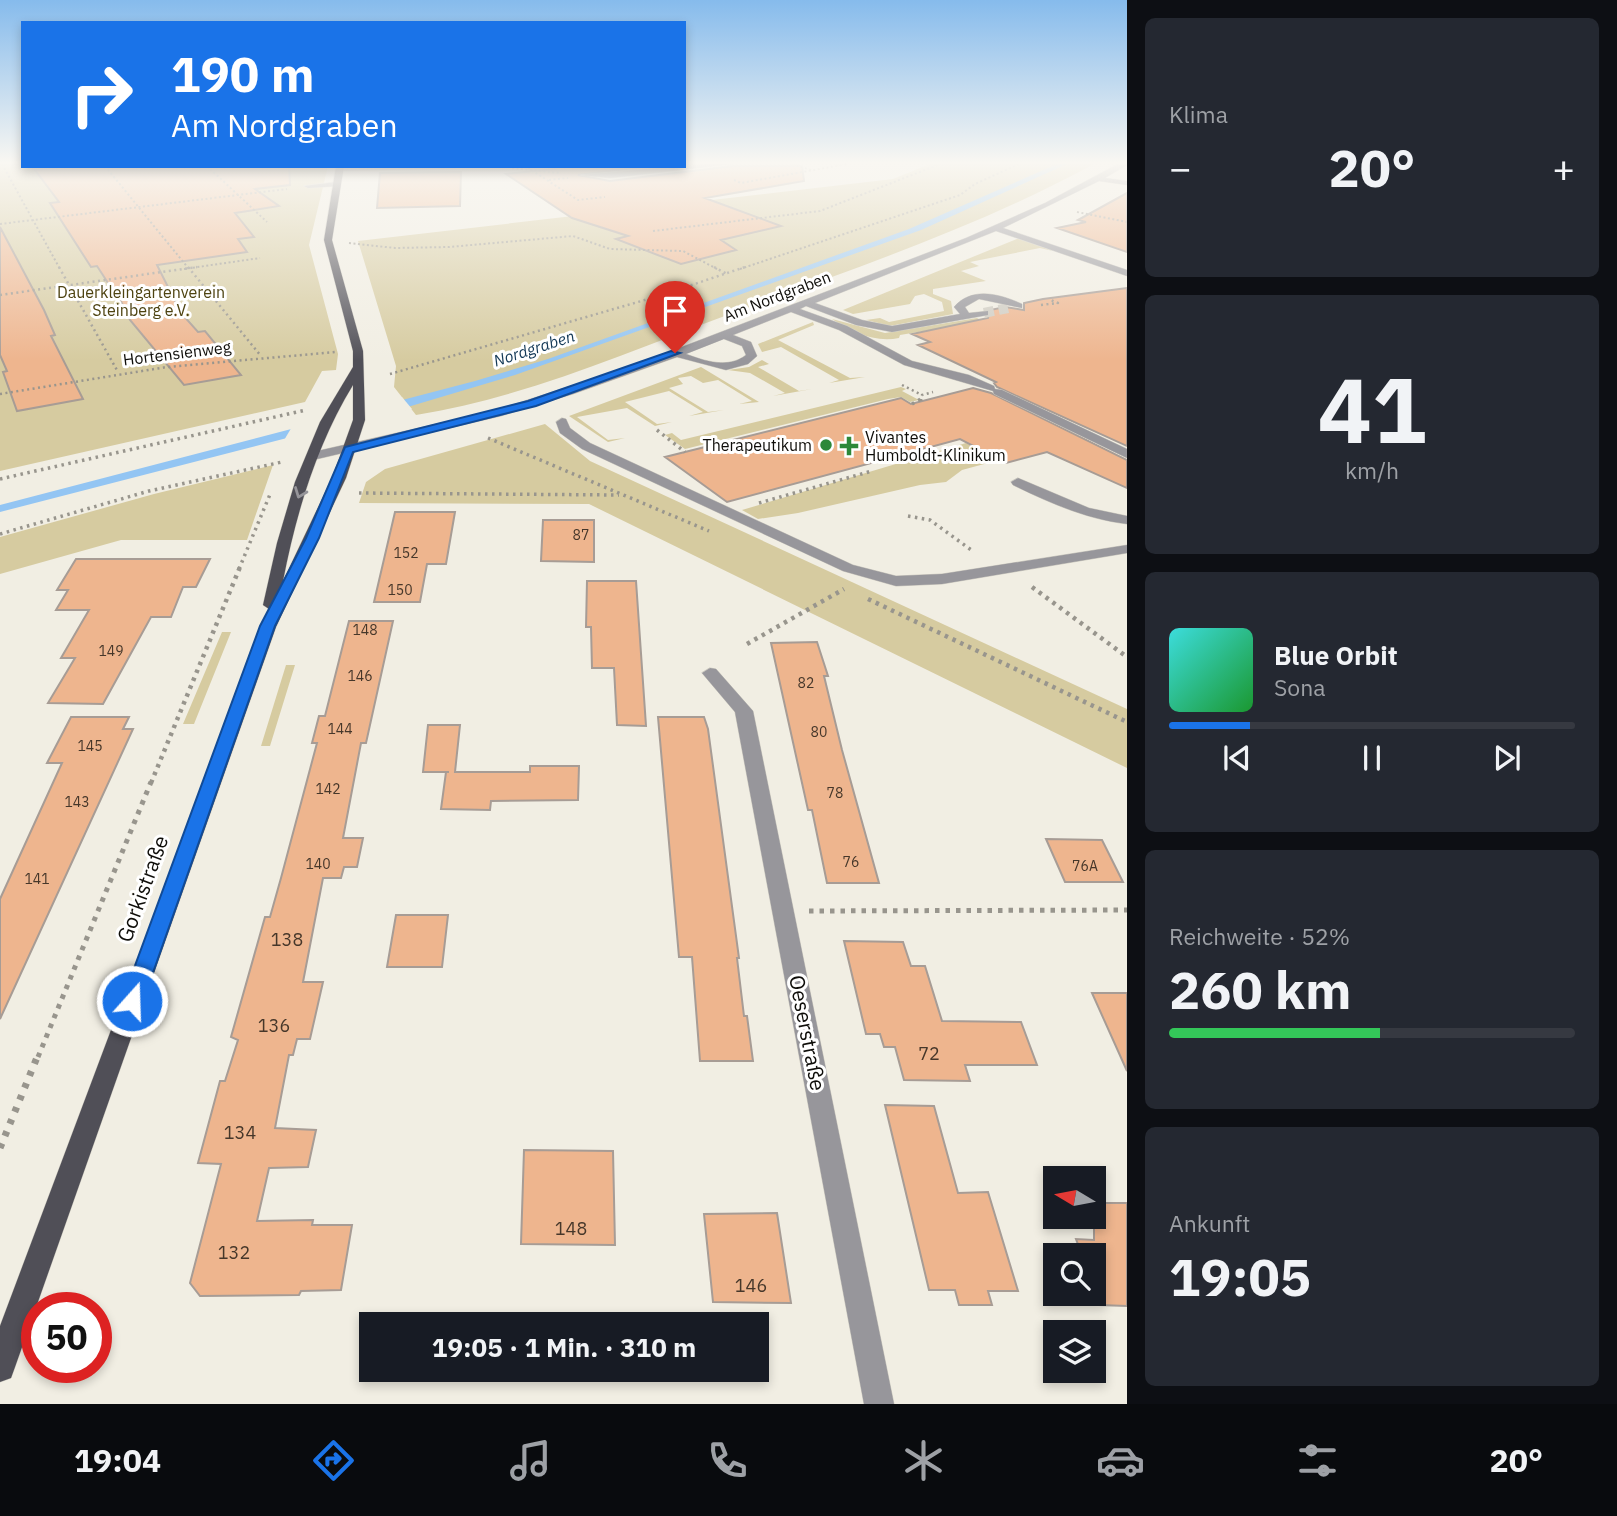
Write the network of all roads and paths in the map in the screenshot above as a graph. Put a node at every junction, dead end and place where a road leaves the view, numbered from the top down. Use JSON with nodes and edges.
{"nodes":[{"id":1,"x":37,"y":230,"type":"edge"},
{"id":2,"x":156,"y":230,"type":"edge"},
{"id":3,"x":329,"y":230,"type":"edge"},
{"id":4,"x":665,"y":230,"type":"edge"},
{"id":5,"x":858,"y":230,"type":"edge"},
{"id":6,"x":991,"y":230,"type":"edge"},
{"id":7,"x":999,"y":230,"type":"edge"},
{"id":8,"x":653,"y":231,"type":"dead end"},
{"id":9,"x":328,"y":240,"type":"junction"},
{"id":10,"x":260,"y":258,"type":"dead end"},
{"id":11,"x":188,"y":268,"type":"junction"},
{"id":12,"x":1127,"y":273,"type":"edge"},
{"id":13,"x":727,"y":274,"type":"junction"},
{"id":14,"x":69,"y":285,"type":"junction"},
{"id":15,"x":0,"y":295,"type":"edge"},
{"id":16,"x":1051,"y":300,"type":"dead end"},
{"id":17,"x":807,"y":303,"type":"junction"},
{"id":18,"x":1041,"y":304,"type":"dead end"},
{"id":19,"x":1007,"y":308,"type":"dead end"},
{"id":20,"x":791,"y":309,"type":"junction"},
{"id":21,"x":985,"y":313,"type":"tunnel mouth"},
{"id":22,"x":967,"y":316,"type":"junction"},
{"id":23,"x":723,"y":335,"type":"junction"},
{"id":24,"x":358,"y":351,"type":"junction"},
{"id":25,"x":675,"y":353,"type":"junction"},
{"id":26,"x":262,"y":356,"type":"junction"},
{"id":27,"x":358,"y":368,"type":"junction"},
{"id":28,"x":118,"y":372,"type":"junction"},
{"id":29,"x":390,"y":374,"type":"dead end"},
{"id":30,"x":0,"y":394,"type":"edge"},
{"id":31,"x":532,"y":403,"type":"junction"},
{"id":32,"x":309,"y":409,"type":"dead end"},
{"id":33,"x":657,"y":430,"type":"dead end"},
{"id":34,"x":349,"y":450,"type":"junction"},
{"id":35,"x":685,"y":452,"type":"dead end"},
{"id":36,"x":1127,"y":454,"type":"edge"},
{"id":37,"x":313,"y":456,"type":"junction"},
{"id":38,"x":282,"y":463,"type":"dead end"},
{"id":39,"x":872,"y":471,"type":"dead end"},
{"id":40,"x":0,"y":479,"type":"edge"},
{"id":41,"x":274,"y":482,"type":"dead end"},
{"id":42,"x":1018,"y":482,"type":"dead end"},
{"id":43,"x":359,"y":493,"type":"dead end"},
{"id":44,"x":624,"y":495,"type":"dead end"},
{"id":45,"x":763,"y":502,"type":"dead end"},
{"id":46,"x":908,"y":516,"type":"dead end"},
{"id":47,"x":1127,"y":520,"type":"edge"},
{"id":48,"x":0,"y":534,"type":"edge"},
{"id":49,"x":962,"y":542,"type":"dead end"},
{"id":50,"x":1127,"y":549,"type":"edge"},
{"id":51,"x":1028,"y":585,"type":"dead end"},
{"id":52,"x":845,"y":589,"type":"dead end"},
{"id":53,"x":268,"y":626,"type":"junction"},
{"id":54,"x":747,"y":644,"type":"dead end"},
{"id":55,"x":1127,"y":657,"type":"edge"},
{"id":56,"x":710,"y":673,"type":"dead end"},
{"id":57,"x":1127,"y":910,"type":"edge"},
{"id":58,"x":802,"y":911,"type":"dead end"},
{"id":59,"x":0,"y":1149,"type":"edge"},
{"id":60,"x":0,"y":1367,"type":"edge"},
{"id":61,"x":879,"y":1404,"type":"edge"}],
"edges":[{"from":1,"to":14,"type":"path"},
{"from":2,"to":11,"type":"path"},
{"from":3,"to":9,"type":"main road","name":"Gorkistraße"},
{"from":4,"to":8,"type":"path"},
{"from":5,"to":13,"type":"path"},
{"from":6,"to":17,"type":"street","name":"Am Nordgraben"},
{"from":7,"to":12,"type":"street"},
{"from":9,"to":13,"type":"path"},
{"from":9,"to":24,"type":"main road","name":"Gorkistraße"},
{"from":10,"to":11,"type":"path"},
{"from":11,"to":14,"type":"path"},
{"from":11,"to":26,"type":"path"},
{"from":13,"to":29,"type":"path"},
{"from":14,"to":15,"type":"path"},
{"from":14,"to":28,"type":"path"},
{"from":16,"to":18,"type":"path"},
{"from":17,"to":20,"type":"street","name":"Am Nordgraben"},
{"from":17,"to":22,"type":"street"},
{"from":19,"to":22,"type":"street"},
{"from":20,"to":23,"type":"street","name":"Am Nordgraben"},
{"from":20,"to":36,"type":"street"},
{"from":21,"to":22,"type":"street"},
{"from":23,"to":25,"type":"street","name":"Am Nordgraben"},
{"from":23,"to":25,"type":"street"},
{"from":24,"to":26,"type":"path","name":"Hortensienweg"},
{"from":24,"to":27,"type":"main road","name":"Gorkistraße"},
{"from":25,"to":31,"type":"street","name":"Am Nordgraben"},
{"from":26,"to":28,"type":"path","name":"Hortensienweg"},
{"from":27,"to":34,"type":"main road","name":"Gorkistraße"},
{"from":27,"to":37,"type":"main road","name":"Gorkistraße"},
{"from":28,"to":30,"type":"path","name":"Hortensienweg"},
{"from":31,"to":34,"type":"street","name":"Am Nordgraben"},
{"from":31,"to":50,"type":"street"},
{"from":32,"to":40,"type":"path"},
{"from":33,"to":35,"type":"path"},
{"from":34,"to":37,"type":"street"},
{"from":34,"to":53,"type":"main road","name":"Gorkistraße"},
{"from":37,"to":53,"type":"main road","name":"Gorkistraße","one_way":true},
{"from":38,"to":48,"type":"path"},
{"from":39,"to":45,"type":"path"},
{"from":41,"to":59,"type":"path"},
{"from":42,"to":47,"type":"street"},
{"from":43,"to":44,"type":"path"},
{"from":46,"to":49,"type":"path"},
{"from":51,"to":55,"type":"path"},
{"from":52,"to":54,"type":"path"},
{"from":53,"to":60,"type":"main road","name":"Gorkistraße"},
{"from":56,"to":61,"type":"street","name":"Oeserstraße"},
{"from":57,"to":58,"type":"path"}]}
